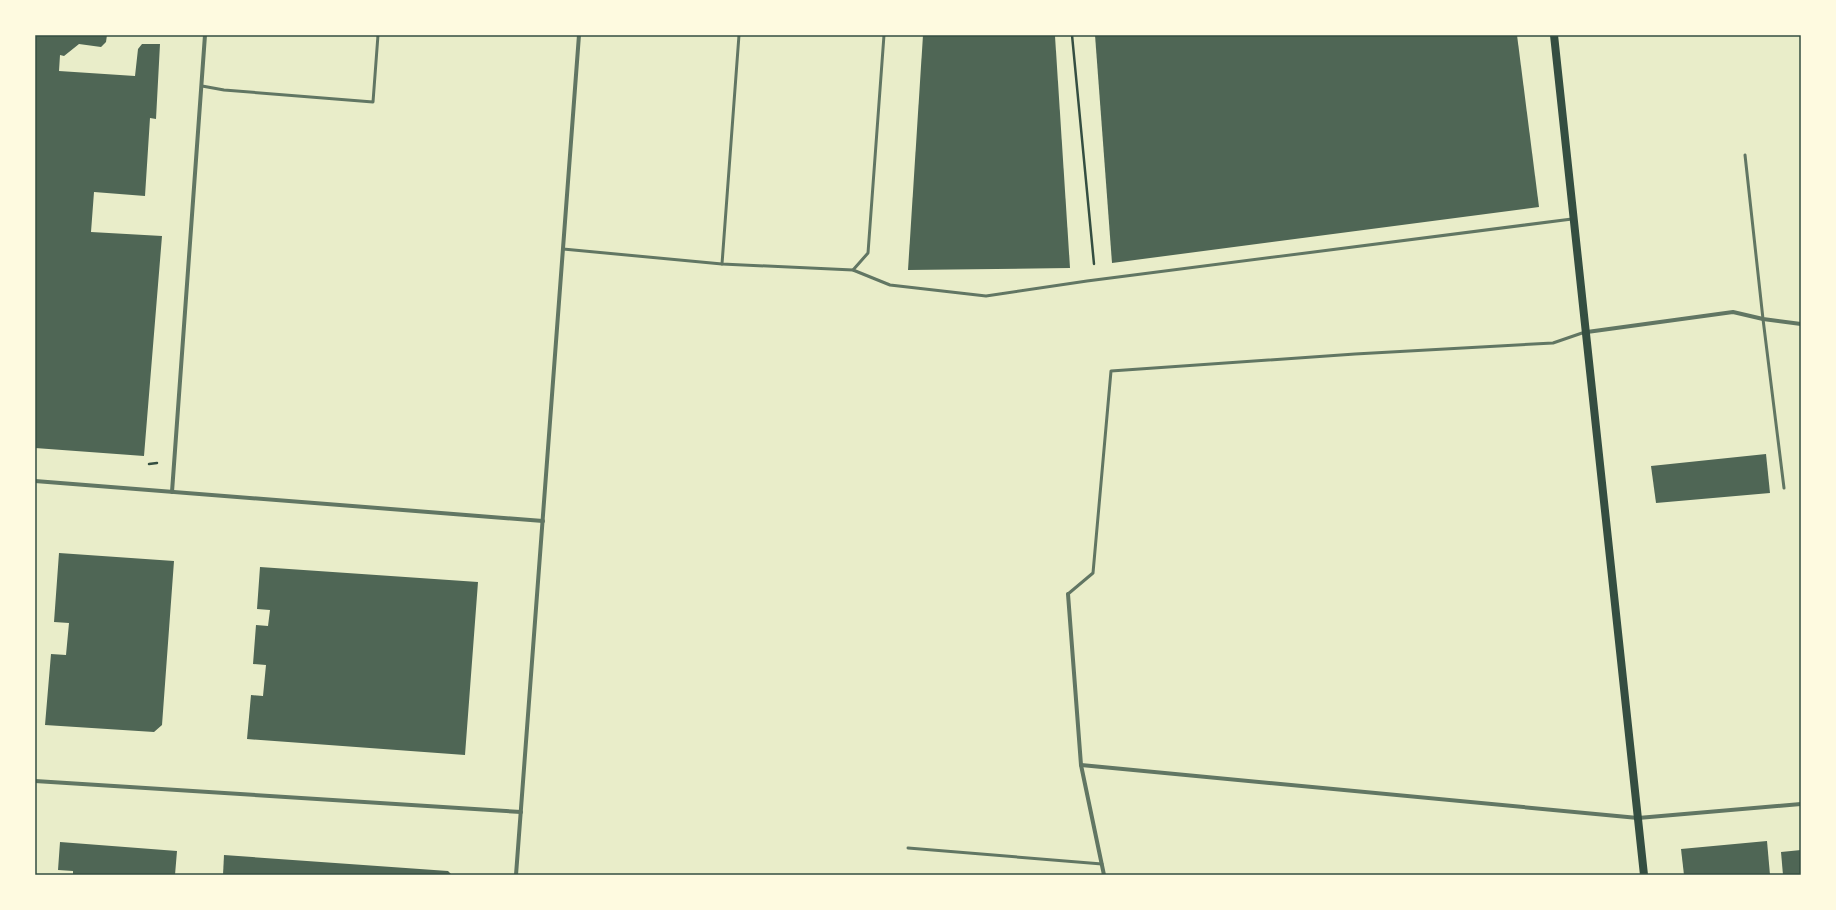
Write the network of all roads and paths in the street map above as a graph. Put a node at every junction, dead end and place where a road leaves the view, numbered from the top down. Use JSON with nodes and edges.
{"nodes":[{"id":1,"x":205,"y":35,"type":"edge"},
{"id":2,"x":378,"y":35,"type":"edge"},
{"id":3,"x":579,"y":35,"type":"edge"},
{"id":4,"x":739,"y":35,"type":"edge"},
{"id":5,"x":884,"y":35,"type":"edge"},
{"id":6,"x":1072,"y":35,"type":"edge"},
{"id":7,"x":1554,"y":35,"type":"edge"},
{"id":8,"x":202,"y":86,"type":"junction"},
{"id":9,"x":1745,"y":155,"type":"dead end"},
{"id":10,"x":1574,"y":219,"type":"junction"},
{"id":11,"x":563,"y":249,"type":"junction"},
{"id":12,"x":722,"y":264,"type":"junction"},
{"id":13,"x":853,"y":270,"type":"junction"},
{"id":14,"x":1095,"y":280,"type":"junction"},
{"id":15,"x":1763,"y":319,"type":"junction"},
{"id":16,"x":1801,"y":324,"type":"edge"},
{"id":17,"x":1587,"y":332,"type":"junction"},
{"id":18,"x":35,"y":481,"type":"edge"},
{"id":19,"x":1784,"y":488,"type":"dead end"},
{"id":20,"x":172,"y":492,"type":"junction"},
{"id":21,"x":543,"y":521,"type":"junction"},
{"id":22,"x":1068,"y":594,"type":"joint"},
{"id":23,"x":1081,"y":765,"type":"junction"},
{"id":24,"x":35,"y":781,"type":"edge"},
{"id":25,"x":1801,"y":804,"type":"edge"},
{"id":26,"x":521,"y":812,"type":"junction"},
{"id":27,"x":1638,"y":818,"type":"junction"},
{"id":28,"x":908,"y":848,"type":"dead end"},
{"id":29,"x":1102,"y":864,"type":"junction"},
{"id":30,"x":516,"y":875,"type":"edge"},
{"id":31,"x":1104,"y":875,"type":"edge"},
{"id":32,"x":1644,"y":875,"type":"edge"}],
"edges":[{"from":1,"to":8,"type":"street"},
{"from":2,"to":8,"type":"lane"},
{"from":3,"to":11,"type":"street"},
{"from":4,"to":12,"type":"lane"},
{"from":5,"to":13,"type":"lane"},
{"from":6,"to":14,"type":"path"},
{"from":7,"to":10,"type":"main road"},
{"from":8,"to":20,"type":"street"},
{"from":9,"to":15,"type":"lane"},
{"from":10,"to":14,"type":"lane"},
{"from":10,"to":17,"type":"main road"},
{"from":11,"to":12,"type":"lane"},
{"from":11,"to":21,"type":"street"},
{"from":12,"to":13,"type":"lane"},
{"from":13,"to":14,"type":"lane"},
{"from":15,"to":16,"type":"street"},
{"from":15,"to":17,"type":"street"},
{"from":15,"to":19,"type":"lane"},
{"from":17,"to":22,"type":"lane"},
{"from":17,"to":27,"type":"main road"},
{"from":18,"to":20,"type":"street"},
{"from":20,"to":21,"type":"street"},
{"from":21,"to":26,"type":"street"},
{"from":22,"to":23,"type":"street"},
{"from":23,"to":27,"type":"street"},
{"from":23,"to":29,"type":"street"},
{"from":24,"to":26,"type":"street"},
{"from":25,"to":27,"type":"street"},
{"from":26,"to":30,"type":"street"},
{"from":27,"to":32,"type":"main road"},
{"from":28,"to":29,"type":"lane"},
{"from":29,"to":31,"type":"street"}]}
